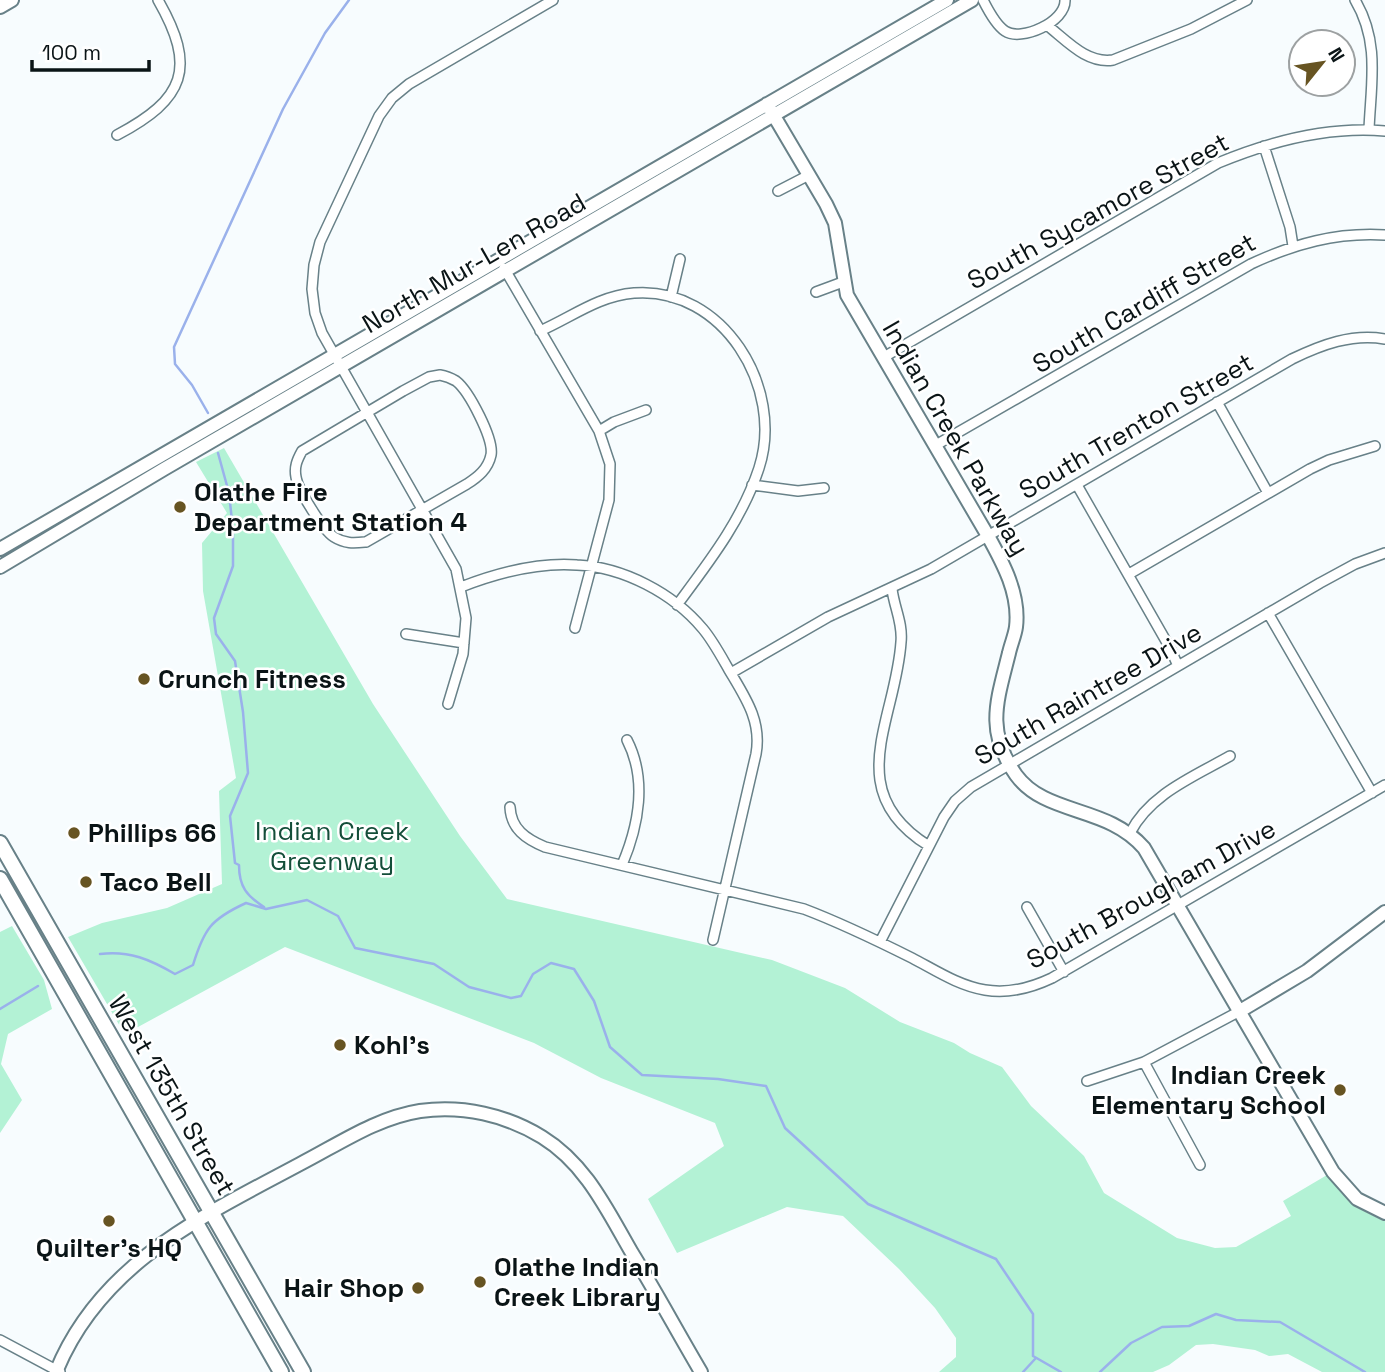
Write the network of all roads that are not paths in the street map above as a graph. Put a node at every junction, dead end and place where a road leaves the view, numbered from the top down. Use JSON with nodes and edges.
{"nodes":[{"id":1,"x":158,"y":0,"type":"edge"},
{"id":2,"x":553,"y":0,"type":"edge"},
{"id":3,"x":947,"y":0,"type":"edge"},
{"id":4,"x":972,"y":0,"type":"edge"},
{"id":5,"x":983,"y":0,"type":"edge"},
{"id":6,"x":1065,"y":0,"type":"edge"},
{"id":7,"x":1247,"y":0,"type":"edge"},
{"id":8,"x":1355,"y":0,"type":"edge"},
{"id":9,"x":1048,"y":26,"type":"junction"},
{"id":10,"x":767,"y":104,"type":"junction"},
{"id":11,"x":774,"y":116,"type":"junction"},
{"id":12,"x":1369,"y":129,"type":"junction"},
{"id":13,"x":1385,"y":131,"type":"edge"},
{"id":14,"x":117,"y":135,"type":"dead end"},
{"id":15,"x":1264,"y":146,"type":"junction"},
{"id":16,"x":809,"y":175,"type":"junction"},
{"id":17,"x":778,"y":191,"type":"dead end"},
{"id":18,"x":1385,"y":235,"type":"edge"},
{"id":19,"x":1293,"y":246,"type":"junction"},
{"id":20,"x":680,"y":258,"type":"dead end"},
{"id":21,"x":502,"y":266,"type":"junction"},
{"id":22,"x":844,"y":282,"type":"junction"},
{"id":23,"x":817,"y":292,"type":"dead end"},
{"id":24,"x":671,"y":297,"type":"junction"},
{"id":25,"x":540,"y":331,"type":"junction"},
{"id":26,"x":1385,"y":338,"type":"edge"},
{"id":27,"x":884,"y":357,"type":"junction"},
{"id":28,"x":337,"y":361,"type":"junction"},
{"id":29,"x":1217,"y":402,"type":"junction"},
{"id":30,"x":646,"y":410,"type":"dead end"},
{"id":31,"x":367,"y":412,"type":"junction"},
{"id":32,"x":599,"y":431,"type":"junction"},
{"id":33,"x":936,"y":445,"type":"junction"},
{"id":34,"x":1375,"y":446,"type":"dead end"},
{"id":35,"x":752,"y":485,"type":"junction"},
{"id":36,"x":1077,"y":485,"type":"junction"},
{"id":37,"x":824,"y":488,"type":"dead end"},
{"id":38,"x":1268,"y":493,"type":"junction"},
{"id":39,"x":423,"y":509,"type":"junction"},
{"id":40,"x":988,"y":536,"type":"junction"},
{"id":41,"x":0,"y":549,"type":"edge"},
{"id":42,"x":1385,"y":553,"type":"edge"},
{"id":43,"x":0,"y":567,"type":"edge"},
{"id":44,"x":592,"y":568,"type":"junction"},
{"id":45,"x":1129,"y":574,"type":"junction"},
{"id":46,"x":461,"y":587,"type":"junction"},
{"id":47,"x":892,"y":589,"type":"junction"},
{"id":48,"x":677,"y":605,"type":"junction"},
{"id":49,"x":1268,"y":613,"type":"junction"},
{"id":50,"x":575,"y":628,"type":"dead end"},
{"id":51,"x":406,"y":634,"type":"dead end"},
{"id":52,"x":464,"y":643,"type":"junction"},
{"id":53,"x":1178,"y":666,"type":"junction"},
{"id":54,"x":731,"y":673,"type":"junction"},
{"id":55,"x":448,"y":704,"type":"dead end"},
{"id":56,"x":627,"y":740,"type":"dead end"},
{"id":57,"x":1230,"y":756,"type":"dead end"},
{"id":58,"x":1009,"y":764,"type":"junction"},
{"id":59,"x":1385,"y":785,"type":"edge"},
{"id":60,"x":1371,"y":793,"type":"junction"},
{"id":61,"x":510,"y":807,"type":"dead end"},
{"id":62,"x":1130,"y":833,"type":"junction"},
{"id":63,"x":0,"y":843,"type":"edge"},
{"id":64,"x":929,"y":846,"type":"junction"},
{"id":65,"x":622,"y":865,"type":"junction"},
{"id":66,"x":0,"y":879,"type":"edge"},
{"id":67,"x":725,"y":889,"type":"junction"},
{"id":68,"x":1178,"y":905,"type":"junction"},
{"id":69,"x":1027,"y":907,"type":"dead end"},
{"id":70,"x":1385,"y":912,"type":"edge"},
{"id":71,"x":713,"y":940,"type":"dead end"},
{"id":72,"x":880,"y":942,"type":"junction"},
{"id":73,"x":1064,"y":972,"type":"junction"},
{"id":74,"x":1240,"y":1010,"type":"junction"},
{"id":75,"x":1144,"y":1062,"type":"junction"},
{"id":76,"x":1087,"y":1082,"type":"dead end"},
{"id":77,"x":1200,"y":1165,"type":"dead end"},
{"id":78,"x":211,"y":1212,"type":"junction"},
{"id":79,"x":1385,"y":1213,"type":"edge"},
{"id":80,"x":196,"y":1222,"type":"junction"},
{"id":81,"x":0,"y":1340,"type":"edge"},
{"id":82,"x":57,"y":1371,"type":"edge"},
{"id":83,"x":281,"y":1372,"type":"edge"},
{"id":84,"x":303,"y":1372,"type":"edge"},
{"id":85,"x":701,"y":1372,"type":"edge"}],
"edges":[{"from":1,"to":14,"type":"street"},
{"from":2,"to":28,"type":"street"},
{"from":3,"to":10,"type":"street","name":"North Mur-Len Road"},
{"from":4,"to":11,"type":"street","name":"North Mur-Len Road"},
{"from":5,"to":9,"type":"street"},
{"from":6,"to":9,"type":"street"},
{"from":7,"to":9,"type":"street"},
{"from":8,"to":12,"type":"street"},
{"from":10,"to":11,"type":"street","name":"Indian Creek Parkway"},
{"from":10,"to":21,"type":"street","name":"North Mur-Len Road"},
{"from":11,"to":16,"type":"street","name":"Indian Creek Parkway"},
{"from":11,"to":21,"type":"street","name":"North Mur-Len Road"},
{"from":12,"to":13,"type":"street","name":"South Sycamore Street"},
{"from":12,"to":15,"type":"street","name":"South Sycamore Street"},
{"from":15,"to":19,"type":"street"},
{"from":15,"to":27,"type":"street","name":"South Sycamore Street"},
{"from":16,"to":17,"type":"street"},
{"from":16,"to":22,"type":"street","name":"Indian Creek Parkway"},
{"from":18,"to":19,"type":"street","name":"South Cardiff Street"},
{"from":19,"to":33,"type":"street","name":"South Cardiff Street"},
{"from":20,"to":24,"type":"street"},
{"from":21,"to":25,"type":"street"},
{"from":21,"to":28,"type":"street","name":"North Mur-Len Road"},
{"from":22,"to":23,"type":"street"},
{"from":22,"to":27,"type":"street","name":"Indian Creek Parkway"},
{"from":24,"to":25,"type":"street"},
{"from":24,"to":35,"type":"street"},
{"from":25,"to":32,"type":"street"},
{"from":26,"to":29,"type":"street","name":"South Trenton Street"},
{"from":27,"to":33,"type":"street","name":"Indian Creek Parkway"},
{"from":28,"to":31,"type":"street"},
{"from":28,"to":41,"type":"street","name":"North Mur-Len Road"},
{"from":28,"to":43,"type":"street","name":"North Mur-Len Road"},
{"from":29,"to":36,"type":"street","name":"South Trenton Street"},
{"from":29,"to":38,"type":"street"},
{"from":30,"to":32,"type":"street"},
{"from":31,"to":39,"type":"street"},
{"from":31,"to":39,"type":"street"},
{"from":31,"to":39,"type":"street"},
{"from":32,"to":44,"type":"street"},
{"from":33,"to":40,"type":"street","name":"Indian Creek Parkway"},
{"from":34,"to":38,"type":"street"},
{"from":35,"to":37,"type":"street"},
{"from":35,"to":48,"type":"street"},
{"from":36,"to":40,"type":"street","name":"South Trenton Street"},
{"from":36,"to":45,"type":"street"},
{"from":38,"to":45,"type":"street"},
{"from":39,"to":46,"type":"street"},
{"from":40,"to":47,"type":"street","name":"South Trenton Street"},
{"from":40,"to":58,"type":"street","name":"Indian Creek Parkway"},
{"from":42,"to":49,"type":"street","name":"South Raintree Drive"},
{"from":44,"to":46,"type":"street"},
{"from":44,"to":48,"type":"street"},
{"from":44,"to":50,"type":"street"},
{"from":45,"to":53,"type":"street"},
{"from":46,"to":52,"type":"street"},
{"from":47,"to":54,"type":"street","name":"South Trenton Street"},
{"from":47,"to":64,"type":"street"},
{"from":48,"to":54,"type":"street"},
{"from":49,"to":53,"type":"street","name":"South Raintree Drive"},
{"from":49,"to":60,"type":"street"},
{"from":51,"to":52,"type":"street"},
{"from":52,"to":55,"type":"street"},
{"from":53,"to":58,"type":"street","name":"South Raintree Drive"},
{"from":54,"to":67,"type":"street"},
{"from":56,"to":65,"type":"street"},
{"from":57,"to":62,"type":"street"},
{"from":58,"to":62,"type":"street","name":"Indian Creek Parkway"},
{"from":58,"to":64,"type":"street","name":"South Raintree Drive"},
{"from":59,"to":60,"type":"street","name":"South Brougham Drive"},
{"from":60,"to":68,"type":"street","name":"South Brougham Drive"},
{"from":61,"to":65,"type":"street","name":"South Brougham Drive"},
{"from":62,"to":68,"type":"street","name":"Indian Creek Parkway"},
{"from":63,"to":78,"type":"main road","name":"West 135th Street"},
{"from":64,"to":72,"type":"street","name":"South Raintree Drive"},
{"from":65,"to":67,"type":"street","name":"South Brougham Drive"},
{"from":66,"to":80,"type":"main road","name":"West 135th Street"},
{"from":67,"to":71,"type":"street"},
{"from":67,"to":72,"type":"street","name":"South Brougham Drive"},
{"from":68,"to":73,"type":"street","name":"South Brougham Drive"},
{"from":68,"to":74,"type":"street","name":"Indian Creek Parkway"},
{"from":69,"to":73,"type":"street"},
{"from":70,"to":74,"type":"street"},
{"from":72,"to":73,"type":"street","name":"South Brougham Drive"},
{"from":74,"to":75,"type":"street"},
{"from":74,"to":79,"type":"street","name":"Indian Creek Parkway"},
{"from":75,"to":76,"type":"street"},
{"from":75,"to":77,"type":"street"},
{"from":78,"to":80,"type":"street"},
{"from":78,"to":84,"type":"main road","name":"West 135th Street"},
{"from":78,"to":85,"type":"street"},
{"from":80,"to":82,"type":"street"},
{"from":80,"to":83,"type":"main road","name":"West 135th Street"},
{"from":81,"to":82,"type":"street"}]}
